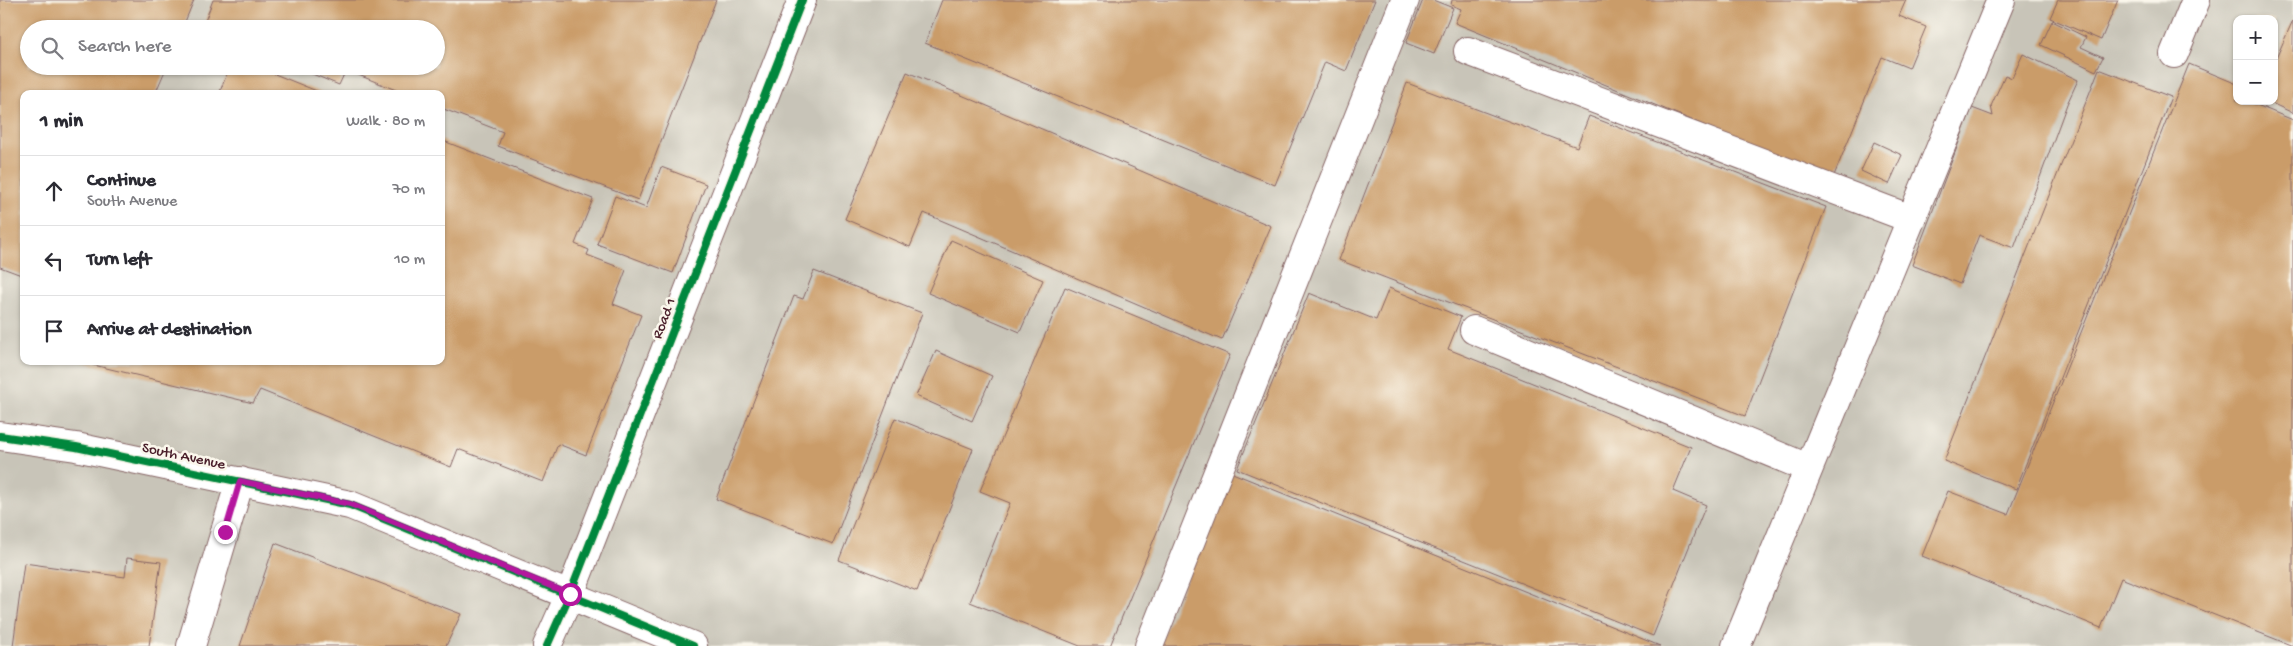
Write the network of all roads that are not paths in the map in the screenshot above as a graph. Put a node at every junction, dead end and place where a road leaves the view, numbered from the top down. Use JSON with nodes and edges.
{"nodes":[{"id":1,"x":802,"y":0,"type":"edge"},
{"id":2,"x":1405,"y":0,"type":"edge"},
{"id":3,"x":2001,"y":0,"type":"edge"},
{"id":4,"x":2196,"y":0,"type":"edge"},
{"id":5,"x":1468,"y":51,"type":"dead end"},
{"id":6,"x":2174,"y":54,"type":"dead end"},
{"id":7,"x":1910,"y":219,"type":"junction"},
{"id":8,"x":1474,"y":330,"type":"dead end"},
{"id":9,"x":0,"y":436,"type":"edge"},
{"id":10,"x":1808,"y":468,"type":"junction"},
{"id":11,"x":240,"y":481,"type":"junction"},
{"id":12,"x":570,"y":594,"type":"junction"},
{"id":13,"x":191,"y":646,"type":"edge"},
{"id":14,"x":547,"y":646,"type":"edge"},
{"id":15,"x":693,"y":646,"type":"edge"},
{"id":16,"x":1149,"y":646,"type":"edge"},
{"id":17,"x":1736,"y":646,"type":"edge"}],
"edges":[{"from":1,"to":12,"type":"street","name":"Road 1"},
{"from":2,"to":16,"type":"street"},
{"from":3,"to":7,"type":"street"},
{"from":4,"to":6,"type":"street"},
{"from":5,"to":7,"type":"street"},
{"from":7,"to":10,"type":"street"},
{"from":8,"to":10,"type":"street"},
{"from":9,"to":11,"type":"street","name":"South Avenue"},
{"from":10,"to":17,"type":"street"},
{"from":11,"to":12,"type":"street","name":"South Avenue"},
{"from":11,"to":13,"type":"street"},
{"from":12,"to":14,"type":"street","name":"Road 1"},
{"from":12,"to":15,"type":"street","name":"South Avenue"}]}
